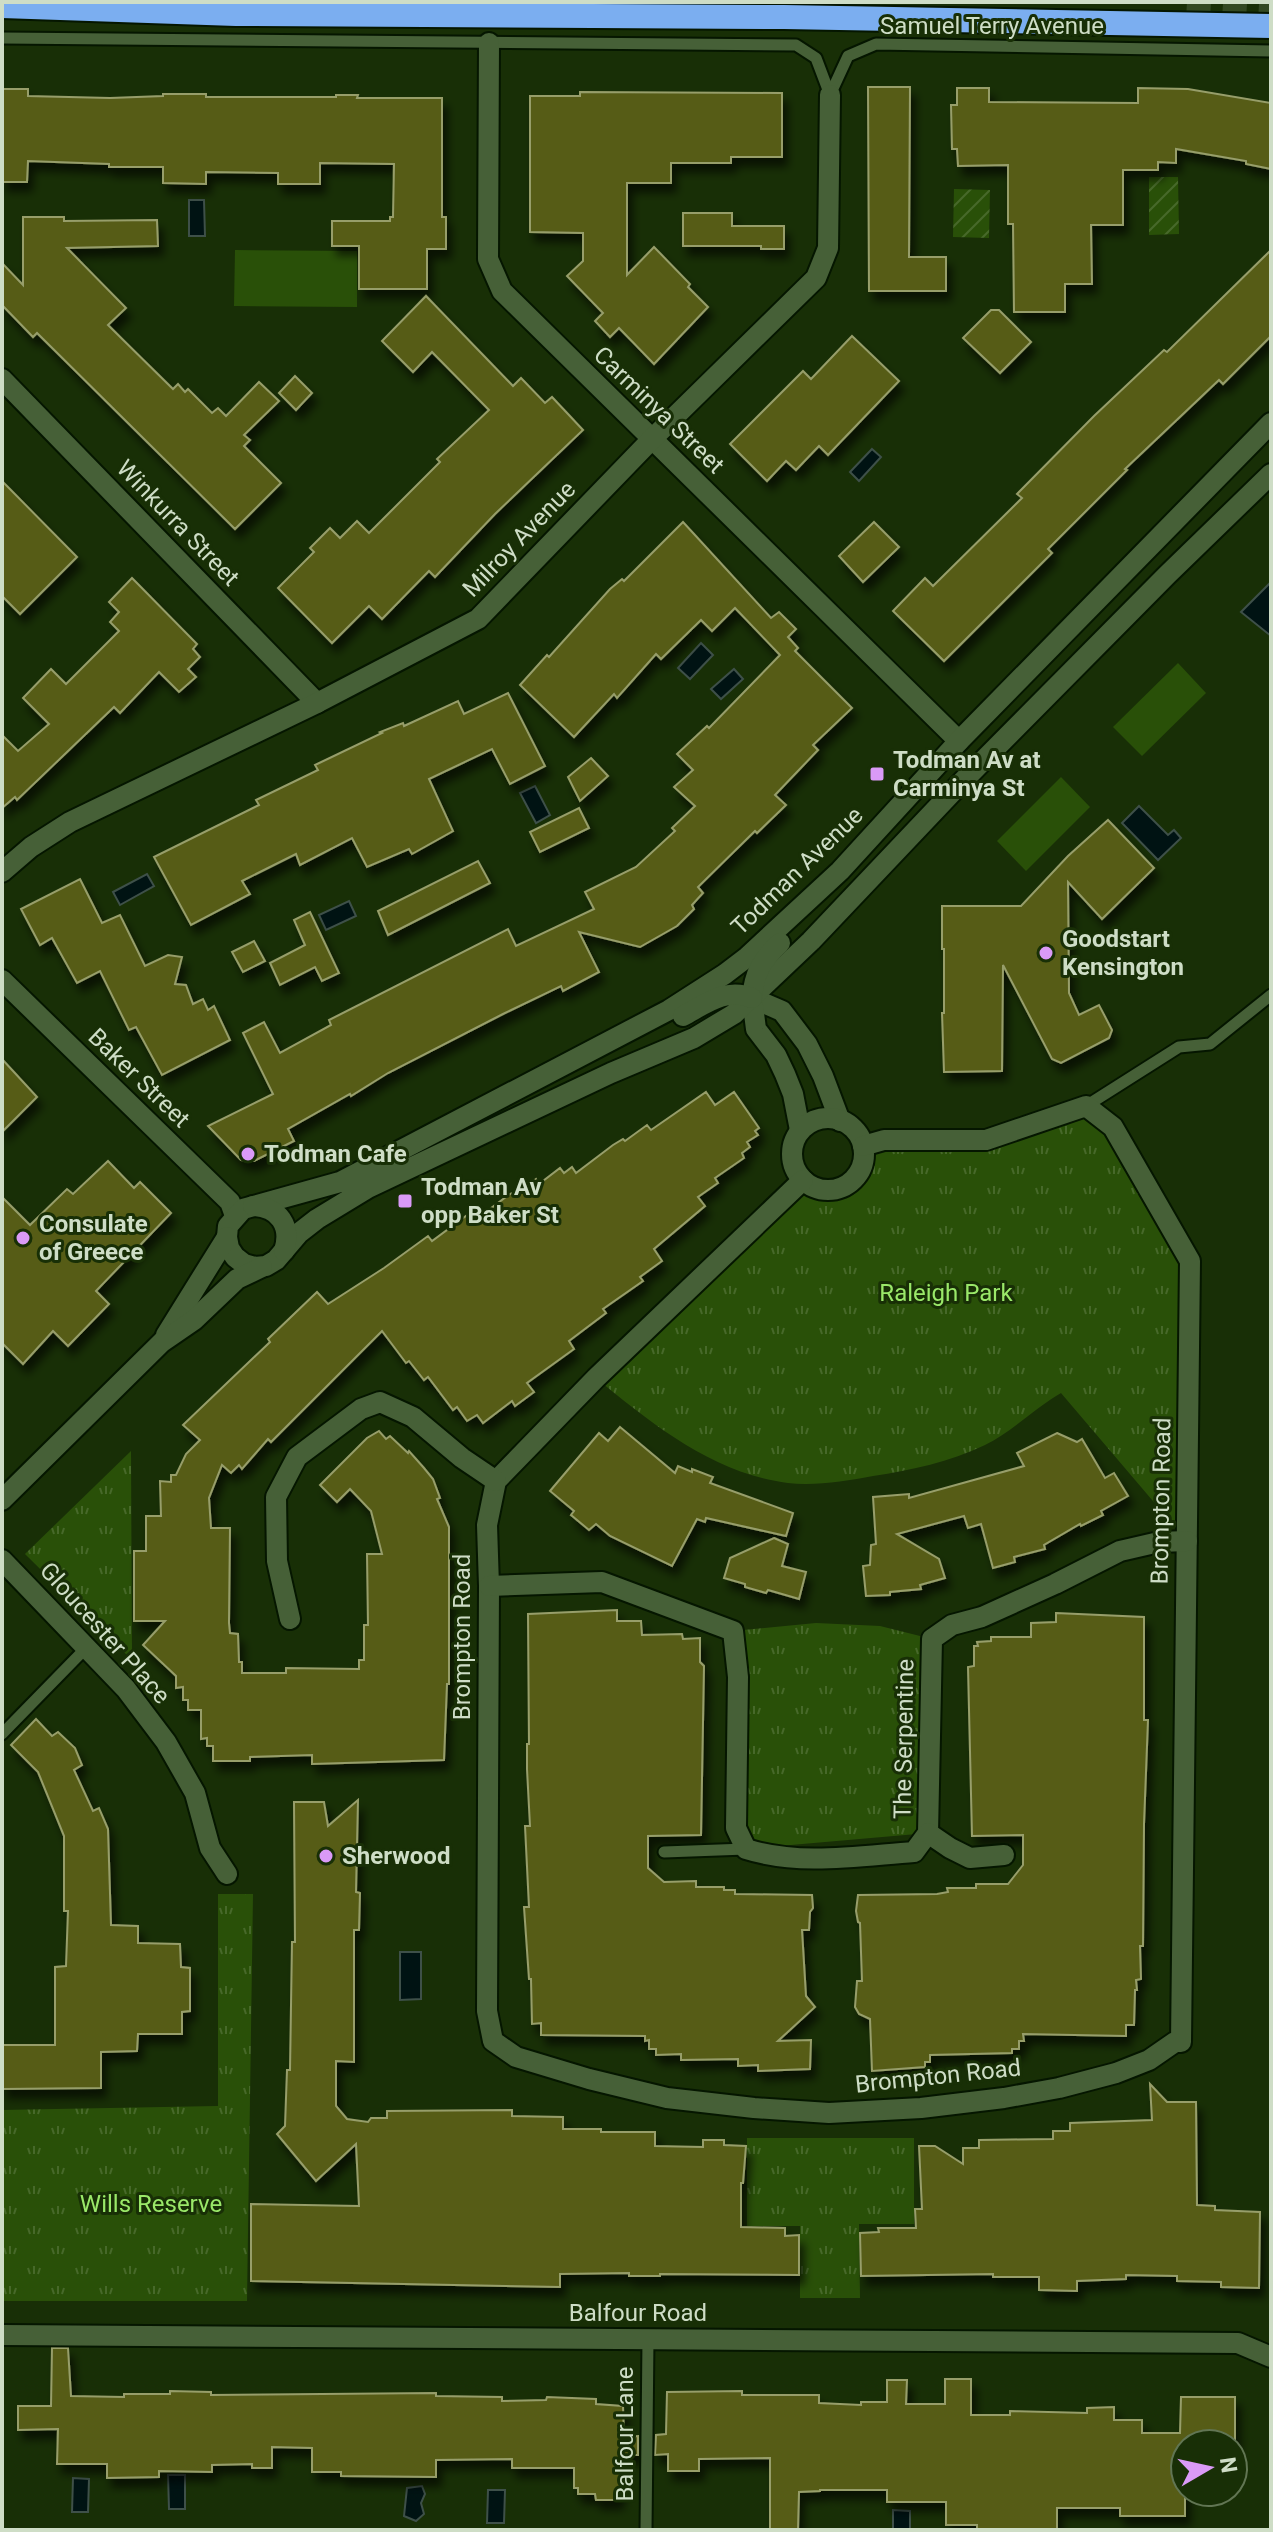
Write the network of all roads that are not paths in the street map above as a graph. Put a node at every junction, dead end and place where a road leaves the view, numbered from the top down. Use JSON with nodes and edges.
{"nodes":[{"id":1,"x":2,"y":6,"type":"edge"},
{"id":2,"x":1271,"y":26,"type":"edge"},
{"id":3,"x":2,"y":38,"type":"edge"},
{"id":4,"x":489,"y":43,"type":"junction"},
{"id":5,"x":1271,"y":51,"type":"edge"},
{"id":6,"x":830,"y":95,"type":"junction"},
{"id":7,"x":2,"y":379,"type":"edge"},
{"id":8,"x":1271,"y":423,"type":"edge"},
{"id":9,"x":652,"y":439,"type":"junction"},
{"id":10,"x":1271,"y":474,"type":"edge"},
{"id":11,"x":317,"y":703,"type":"junction"},
{"id":12,"x":959,"y":741,"type":"junction"},
{"id":13,"x":2,"y":872,"type":"edge"},
{"id":14,"x":806,"y":903,"type":"junction"},
{"id":15,"x":2,"y":980,"type":"edge"},
{"id":16,"x":1271,"y":995,"type":"edge"},
{"id":17,"x":752,"y":998,"type":"junction"},
{"id":18,"x":643,"y":1024,"type":"junction"},
{"id":19,"x":1086,"y":1106,"type":"junction"},
{"id":20,"x":840,"y":1121,"type":"junction"},
{"id":21,"x":800,"y":1130,"type":"junction"},
{"id":22,"x":863,"y":1146,"type":"junction"},
{"id":23,"x":803,"y":1180,"type":"junction"},
{"id":24,"x":244,"y":1211,"type":"junction"},
{"id":25,"x":227,"y":1237,"type":"junction"},
{"id":26,"x":284,"y":1251,"type":"junction"},
{"id":27,"x":266,"y":1266,"type":"junction"},
{"id":28,"x":162,"y":1342,"type":"junction"},
{"id":29,"x":496,"y":1481,"type":"junction"},
{"id":30,"x":2,"y":1500,"type":"edge"},
{"id":31,"x":1187,"y":1541,"type":"junction"},
{"id":32,"x":2,"y":1560,"type":"edge"},
{"id":33,"x":489,"y":1586,"type":"junction"},
{"id":34,"x":290,"y":1619,"type":"dead end"},
{"id":35,"x":86,"y":1648,"type":"junction"},
{"id":36,"x":2,"y":1734,"type":"edge"},
{"id":37,"x":928,"y":1833,"type":"junction"},
{"id":38,"x":746,"y":1849,"type":"junction"},
{"id":39,"x":664,"y":1852,"type":"dead end"},
{"id":40,"x":1004,"y":1855,"type":"dead end"},
{"id":41,"x":227,"y":1874,"type":"dead end"},
{"id":42,"x":2,"y":2335,"type":"edge"},
{"id":43,"x":648,"y":2339,"type":"junction"},
{"id":44,"x":1271,"y":2357,"type":"edge"},
{"id":45,"x":646,"y":2530,"type":"edge"}],
"edges":[{"from":1,"to":2,"type":"highway"},
{"from":3,"to":4,"type":"lane"},
{"from":4,"to":6,"type":"lane"},
{"from":4,"to":9,"type":"street","name":"Carminya Street"},
{"from":5,"to":6,"type":"lane","name":"Samuel Terry Avenue"},
{"from":6,"to":9,"type":"street","name":"Milroy Avenue"},
{"from":7,"to":11,"type":"street","name":"Winkurra Street"},
{"from":8,"to":12,"type":"street","name":"Todman Avenue"},
{"from":9,"to":11,"type":"street","name":"Milroy Avenue"},
{"from":9,"to":12,"type":"street","name":"Carminya Street"},
{"from":10,"to":17,"type":"street"},
{"from":11,"to":13,"type":"street","name":"Milroy Avenue"},
{"from":12,"to":14,"type":"street","name":"Todman Avenue"},
{"from":14,"to":17,"type":"street"},
{"from":14,"to":18,"type":"street","name":"Todman Avenue"},
{"from":15,"to":24,"type":"street","name":"Baker Street"},
{"from":16,"to":19,"type":"lane"},
{"from":17,"to":18,"type":"street"},
{"from":17,"to":20,"type":"street"},
{"from":17,"to":21,"type":"street"},
{"from":17,"to":26,"type":"street"},
{"from":18,"to":24,"type":"street","name":"Todman Avenue"},
{"from":19,"to":22,"type":"street"},
{"from":19,"to":31,"type":"street","name":"Brompton Road"},
{"from":20,"to":21,"type":"street"},
{"from":20,"to":22,"type":"street"},
{"from":21,"to":23,"type":"street"},
{"from":22,"to":23,"type":"street"},
{"from":23,"to":29,"type":"street"},
{"from":24,"to":25,"type":"street"},
{"from":24,"to":26,"type":"street"},
{"from":25,"to":27,"type":"street"},
{"from":25,"to":28,"type":"street"},
{"from":26,"to":27,"type":"street"},
{"from":27,"to":28,"type":"street"},
{"from":28,"to":30,"type":"street"},
{"from":29,"to":33,"type":"street","name":"Brompton Road"},
{"from":29,"to":34,"type":"street"},
{"from":31,"to":33,"type":"street","name":"Brompton Road"},
{"from":31,"to":37,"type":"street","name":"The Serpentine"},
{"from":32,"to":35,"type":"street","name":"Gloucester Place"},
{"from":33,"to":38,"type":"street"},
{"from":35,"to":36,"type":"lane"},
{"from":35,"to":41,"type":"street","name":"Gloucester Place"},
{"from":37,"to":38,"type":"street","name":"The Serpentine"},
{"from":37,"to":40,"type":"street"},
{"from":38,"to":39,"type":"lane"},
{"from":42,"to":43,"type":"street","name":"Balfour Road"},
{"from":43,"to":44,"type":"street","name":"Balfour Road"},
{"from":43,"to":45,"type":"lane","name":"Balfour Lane"}]}
